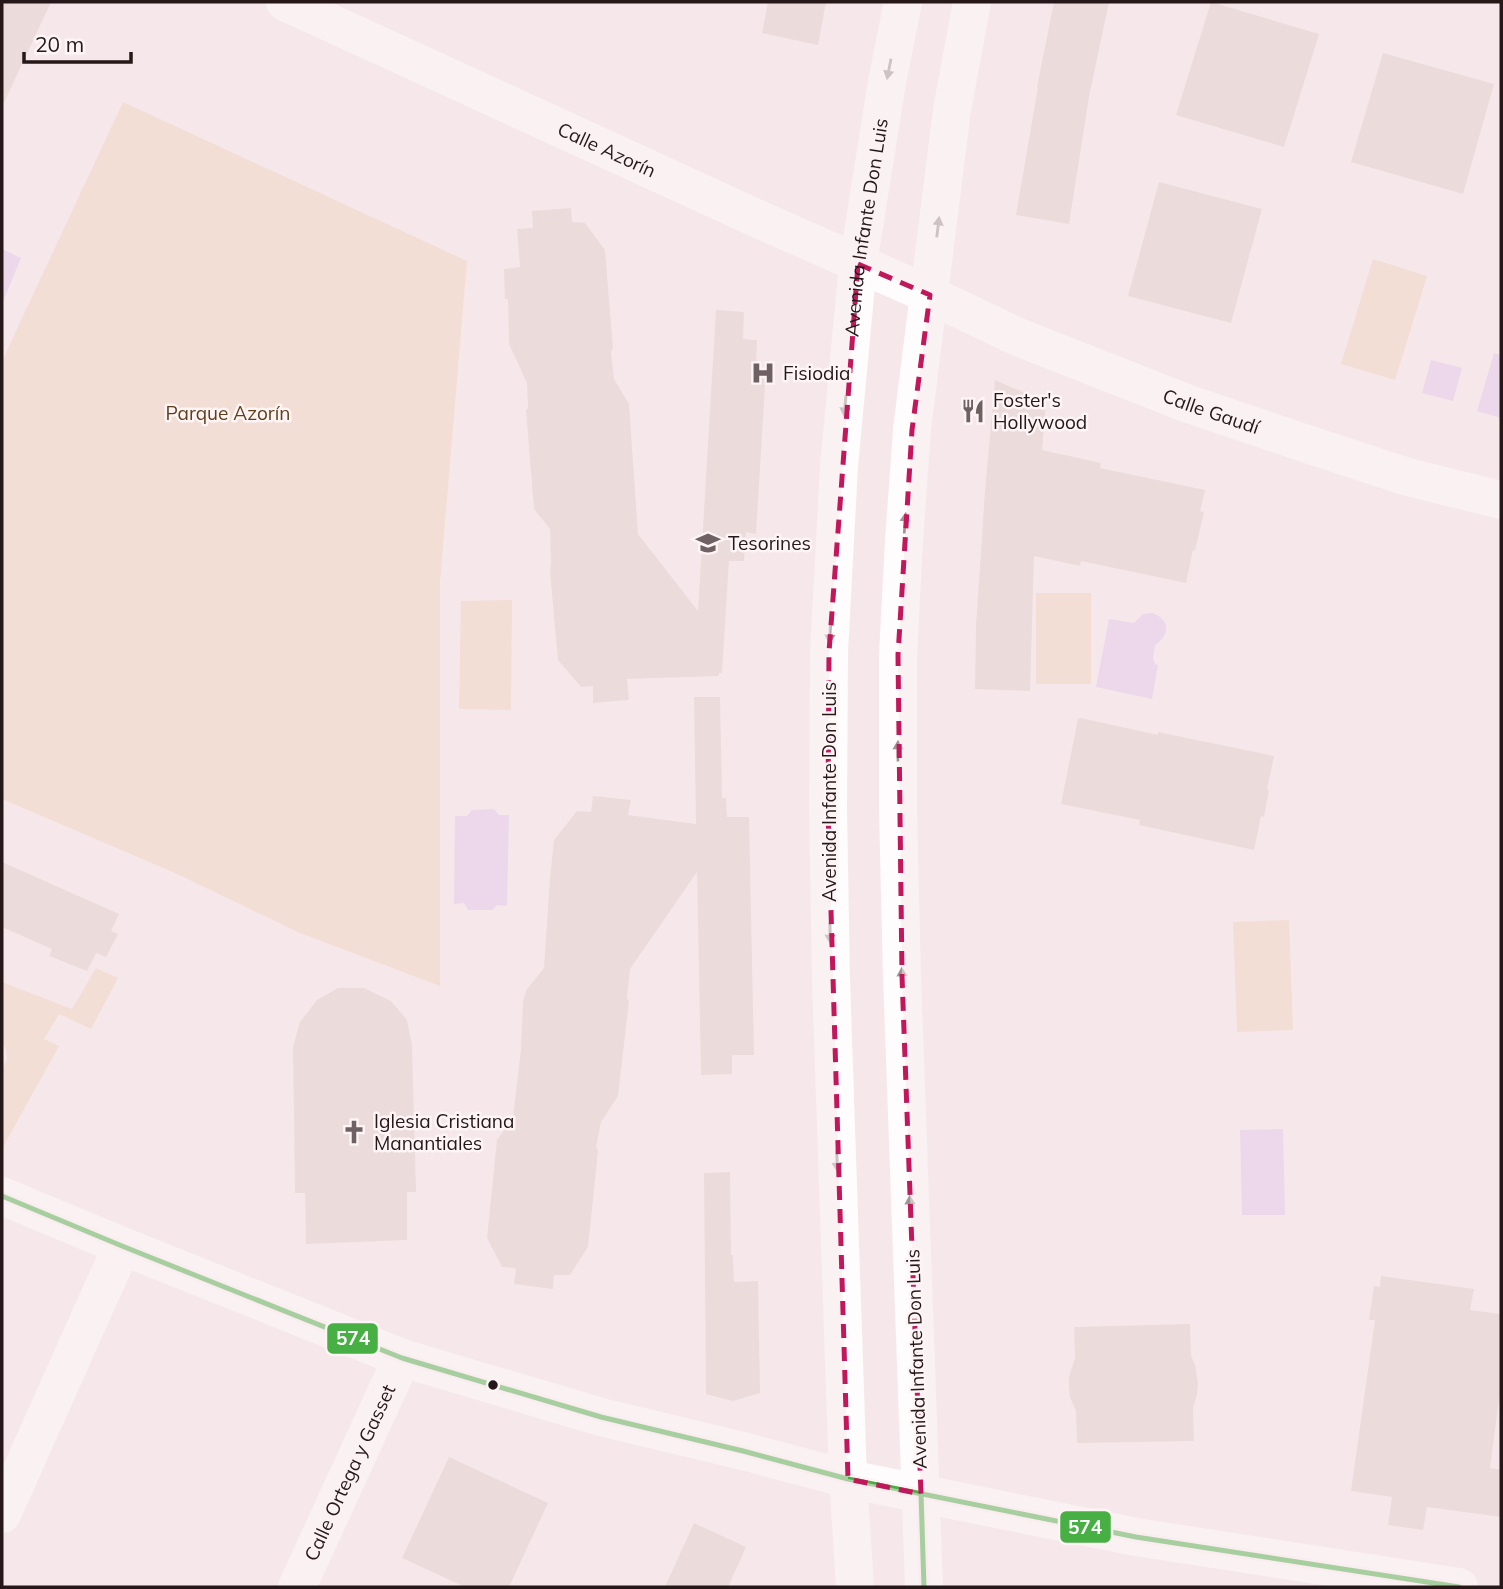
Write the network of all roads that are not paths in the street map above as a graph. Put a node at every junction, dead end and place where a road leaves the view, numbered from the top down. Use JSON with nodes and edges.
{"nodes":[{"id":1,"x":285,"y":2,"type":"edge"},
{"id":2,"x":902,"y":2,"type":"edge"},
{"id":3,"x":972,"y":2,"type":"edge"},
{"id":4,"x":858,"y":264,"type":"junction"},
{"id":5,"x":930,"y":295,"type":"junction"},
{"id":6,"x":1501,"y":500,"type":"edge"},
{"id":7,"x":2,"y":1196,"type":"edge"},
{"id":8,"x":122,"y":1246,"type":"junction"},
{"id":9,"x":402,"y":1358,"type":"junction"},
{"id":10,"x":848,"y":1479,"type":"junction"},
{"id":11,"x":921,"y":1494,"type":"junction"},
{"id":12,"x":2,"y":1514,"type":"edge"},
{"id":13,"x":297,"y":1587,"type":"edge"},
{"id":14,"x":855,"y":1587,"type":"edge"},
{"id":15,"x":923,"y":1587,"type":"edge"},
{"id":16,"x":1459,"y":1587,"type":"edge"}],
"edges":[{"from":1,"to":4,"type":"street","name":"Calle Azorín"},
{"from":2,"to":4,"type":"street","name":"Avenida Infante Don Luis","one_way":true},
{"from":5,"to":3,"type":"street","name":"Avenida Infante Don Luis","one_way":true},
{"from":4,"to":5,"type":"street","name":"Calle Azorín"},
{"from":4,"to":10,"type":"street","name":"Avenida Infante Don Luis","one_way":true},
{"from":5,"to":6,"type":"street","name":"Calle Gaudí"},
{"from":11,"to":5,"type":"street","name":"Avenida Infante Don Luis","one_way":true},
{"from":7,"to":8,"type":"street"},
{"from":8,"to":9,"type":"street"},
{"from":8,"to":12,"type":"street"},
{"from":9,"to":10,"type":"street"},
{"from":9,"to":13,"type":"street","name":"Calle Ortega y Gasset"},
{"from":10,"to":11,"type":"street"},
{"from":10,"to":14,"type":"street","name":"Avenida Infante Don Luis"},
{"from":11,"to":15,"type":"street","name":"Avenida Infante Don Luis"},
{"from":11,"to":16,"type":"street"}]}
